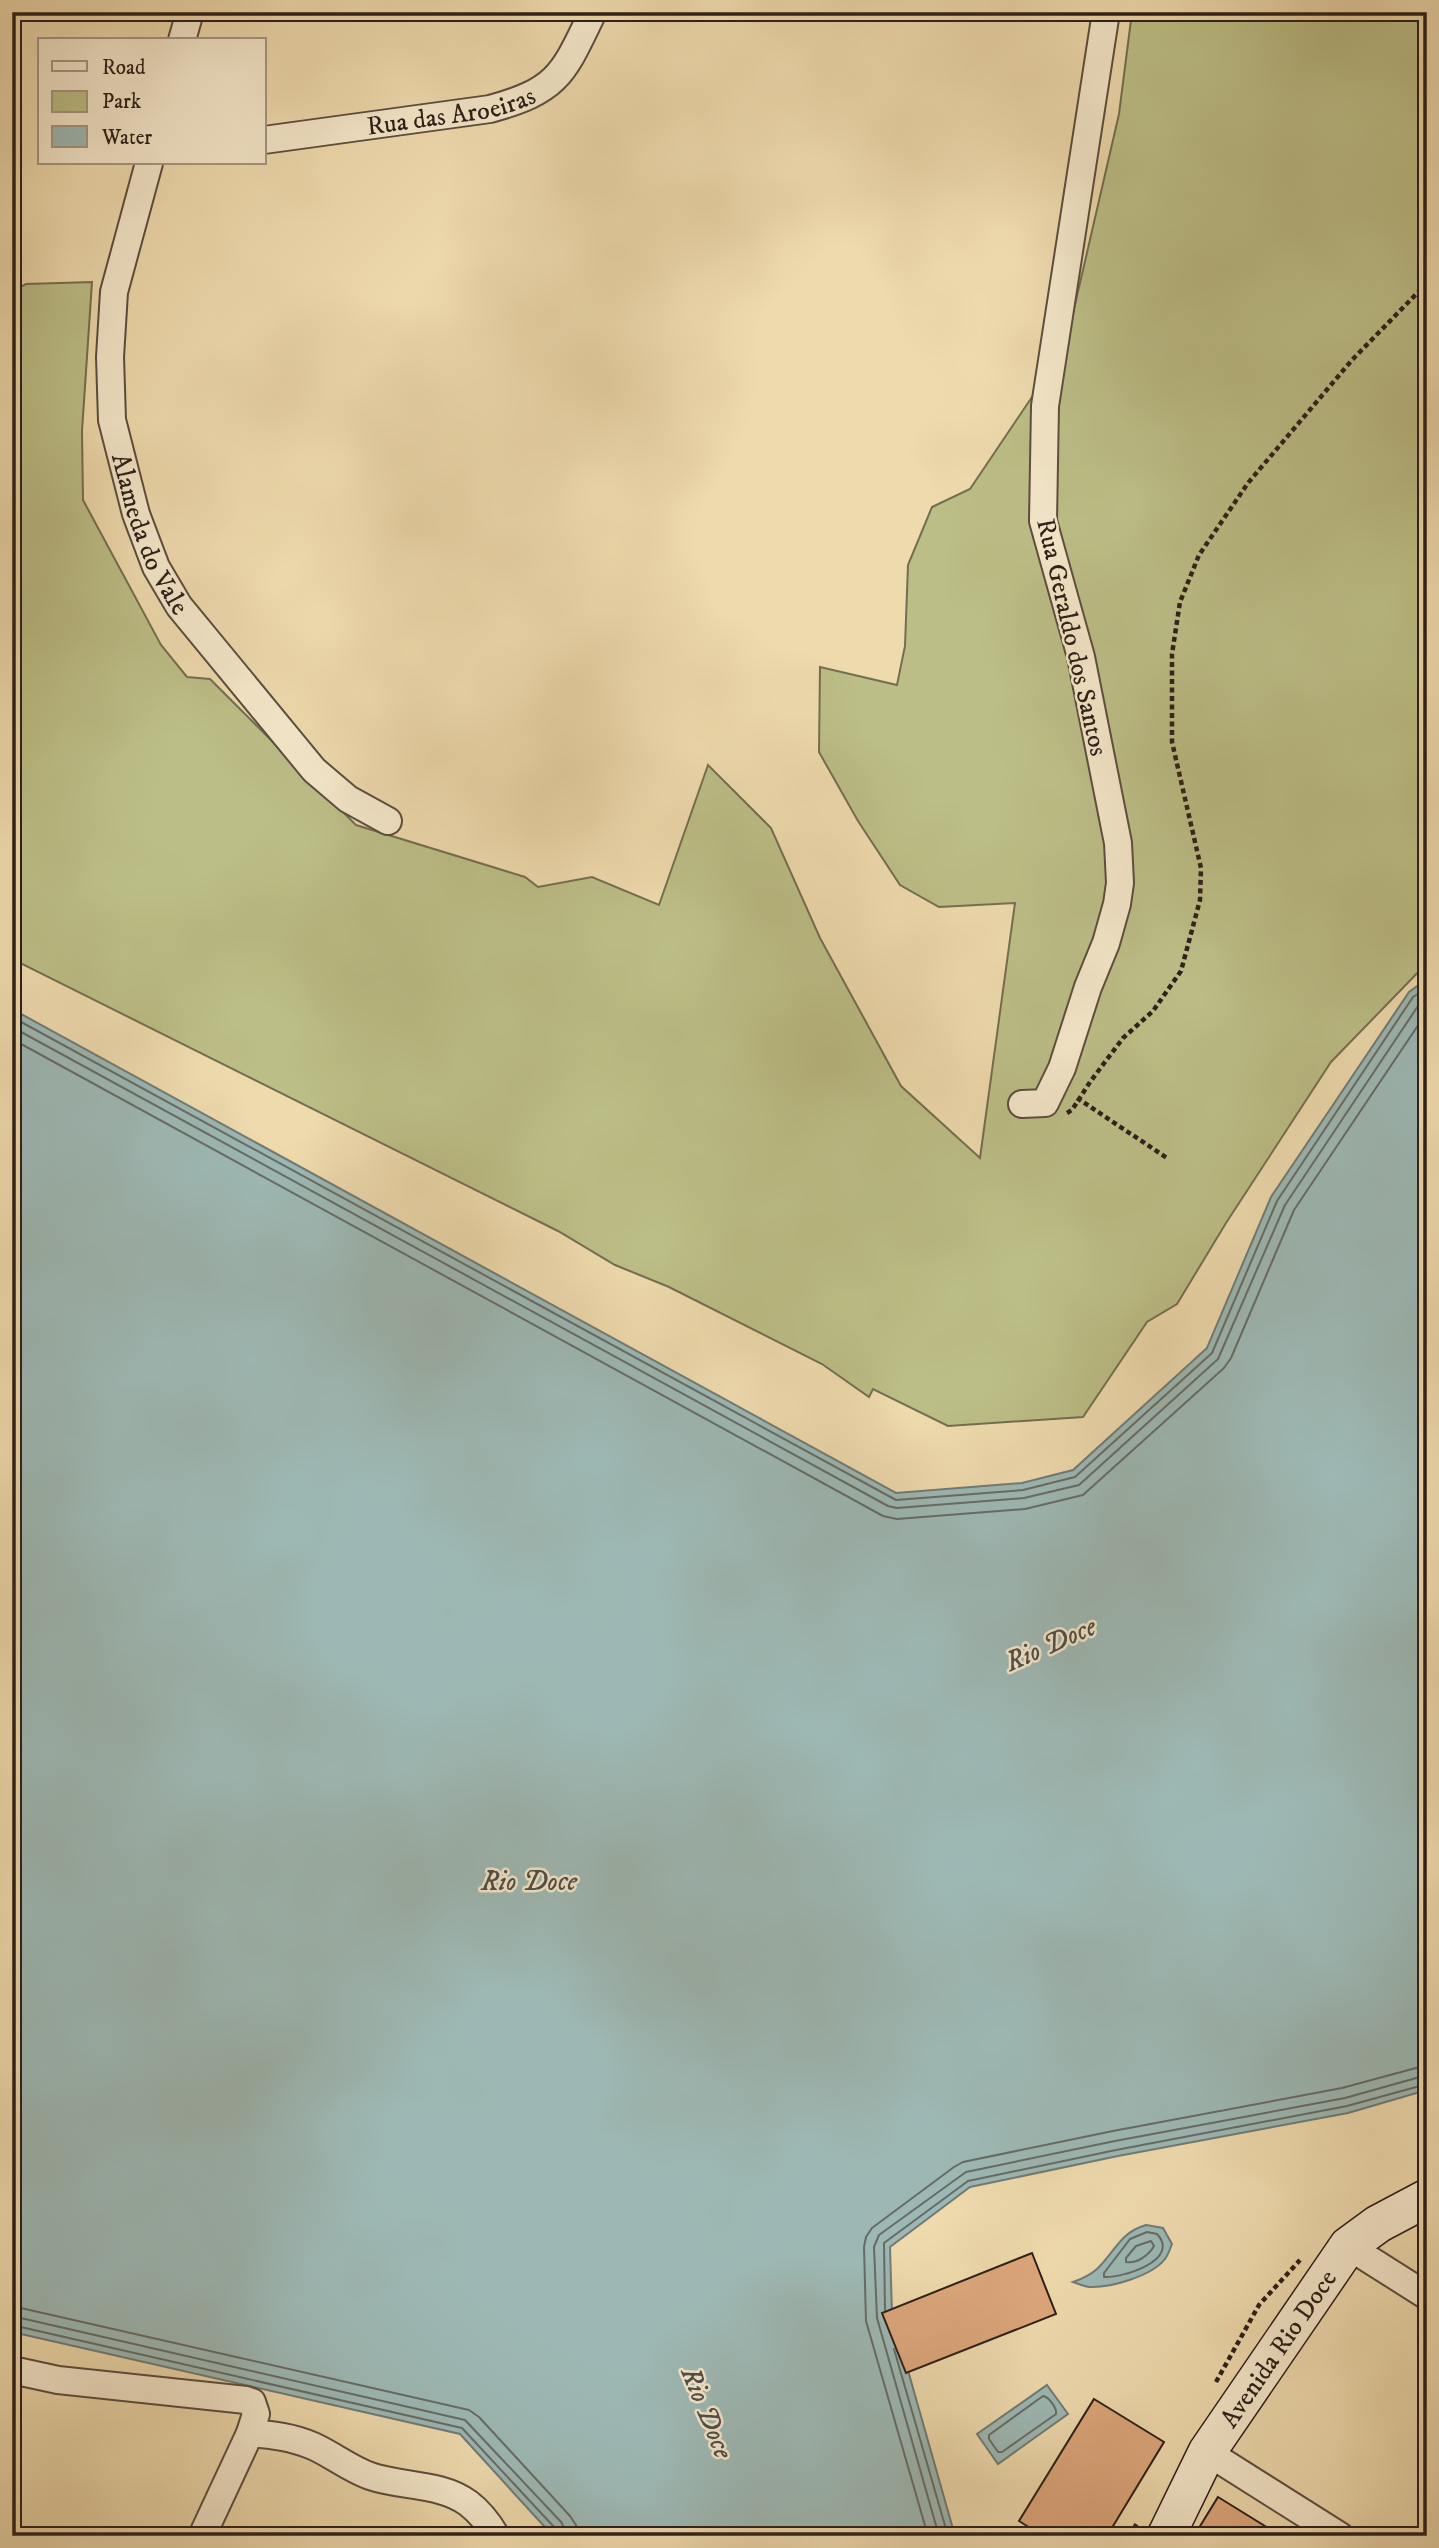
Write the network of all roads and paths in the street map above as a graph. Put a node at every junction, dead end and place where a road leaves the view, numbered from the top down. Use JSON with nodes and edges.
{"nodes":[{"id":1,"x":190,"y":12,"type":"edge"},
{"id":2,"x":593,"y":12,"type":"edge"},
{"id":3,"x":1106,"y":12,"type":"edge"},
{"id":4,"x":183,"y":38,"type":"edge"},
{"id":5,"x":266,"y":141,"type":"edge"},
{"id":6,"x":149,"y":164,"type":"edge"},
{"id":7,"x":1427,"y":283,"type":"edge"},
{"id":8,"x":388,"y":821,"type":"dead end"},
{"id":9,"x":1079,"y":1100,"type":"junction"},
{"id":10,"x":1034,"y":1104,"type":"joint"},
{"id":11,"x":1167,"y":1158,"type":"dead end"},
{"id":12,"x":1427,"y":2198,"type":"edge"},
{"id":13,"x":1348,"y":2246,"type":"junction"},
{"id":14,"x":1427,"y":2296,"type":"edge"},
{"id":15,"x":12,"y":2370,"type":"edge"},
{"id":16,"x":250,"y":2433,"type":"junction"},
{"id":17,"x":1207,"y":2452,"type":"junction"},
{"id":18,"x":202,"y":2536,"type":"edge"},
{"id":19,"x":496,"y":2536,"type":"edge"},
{"id":20,"x":1166,"y":2536,"type":"edge"},
{"id":21,"x":1340,"y":2536,"type":"edge"}],
"edges":[{"from":1,"to":4,"type":"street"},
{"from":2,"to":5,"type":"street","name":"Rua das Aroeiras"},
{"from":3,"to":10,"type":"street","name":"Rua Geraldo dos Santos"},
{"from":6,"to":8,"type":"street","name":"Alameda do Vale"},
{"from":7,"to":9,"type":"path"},
{"from":9,"to":10,"type":"path"},
{"from":9,"to":11,"type":"path"},
{"from":12,"to":13,"type":"street","name":"Avenida Rio Doce"},
{"from":13,"to":14,"type":"street"},
{"from":13,"to":17,"type":"street","name":"Avenida Rio Doce"},
{"from":15,"to":16,"type":"street"},
{"from":16,"to":18,"type":"street"},
{"from":16,"to":19,"type":"street"},
{"from":17,"to":20,"type":"street","name":"Avenida Rio Doce"},
{"from":17,"to":21,"type":"street"}]}
